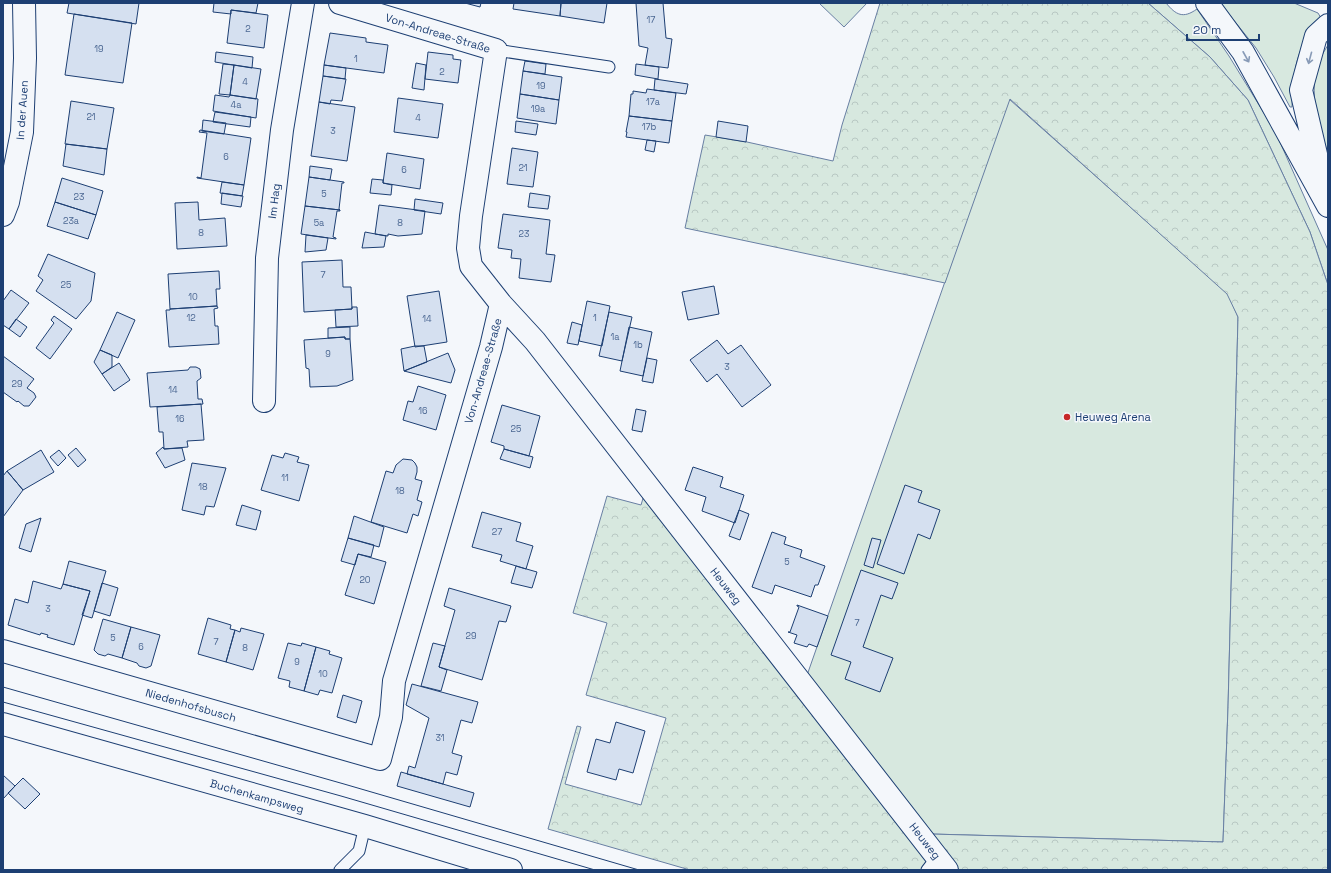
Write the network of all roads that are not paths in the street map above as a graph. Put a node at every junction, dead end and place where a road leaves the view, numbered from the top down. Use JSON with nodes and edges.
{"nodes":[{"id":1,"x":24,"y":3,"type":"edge"},
{"id":2,"x":303,"y":3,"type":"edge"},
{"id":3,"x":340,"y":3,"type":"edge"},
{"id":4,"x":1207,"y":3,"type":"edge"},
{"id":5,"x":1328,"y":25,"type":"edge"},
{"id":6,"x":496,"y":50,"type":"junction"},
{"id":7,"x":609,"y":67,"type":"dead end"},
{"id":8,"x":1328,"y":206,"type":"edge"},
{"id":9,"x":3,"y":215,"type":"edge"},
{"id":10,"x":501,"y":304,"type":"junction"},
{"id":11,"x":264,"y":401,"type":"dead end"},
{"id":12,"x":3,"y":651,"type":"edge"},
{"id":13,"x":3,"y":724,"type":"edge"},
{"id":14,"x":380,"y":759,"type":"joint"},
{"id":15,"x":365,"y":826,"type":"junction"},
{"id":16,"x":937,"y":866,"type":"edge"},
{"id":17,"x":340,"y":870,"type":"edge"},
{"id":18,"x":511,"y":870,"type":"edge"}],
"edges":[{"from":1,"to":9,"type":"main road","name":"In der Auen"},
{"from":2,"to":11,"type":"main road","name":"Im Hag"},
{"from":3,"to":6,"type":"main road","name":"Von-Andreae-Straße"},
{"from":4,"to":8,"type":"main road","one_way":true},
{"from":5,"to":8,"type":"main road","one_way":true},
{"from":6,"to":7,"type":"lane"},
{"from":6,"to":10,"type":"main road","name":"Von-Andreae-Straße"},
{"from":10,"to":14,"type":"main road","name":"Von-Andreae-Straße"},
{"from":10,"to":16,"type":"main road","name":"Heuweg"},
{"from":12,"to":14,"type":"main road","name":"Niedenhofsbusch"},
{"from":13,"to":15,"type":"main road","name":"Buchenkampsweg"},
{"from":15,"to":17,"type":"lane"},
{"from":15,"to":18,"type":"main road","name":"Buchenkampsweg"}]}
